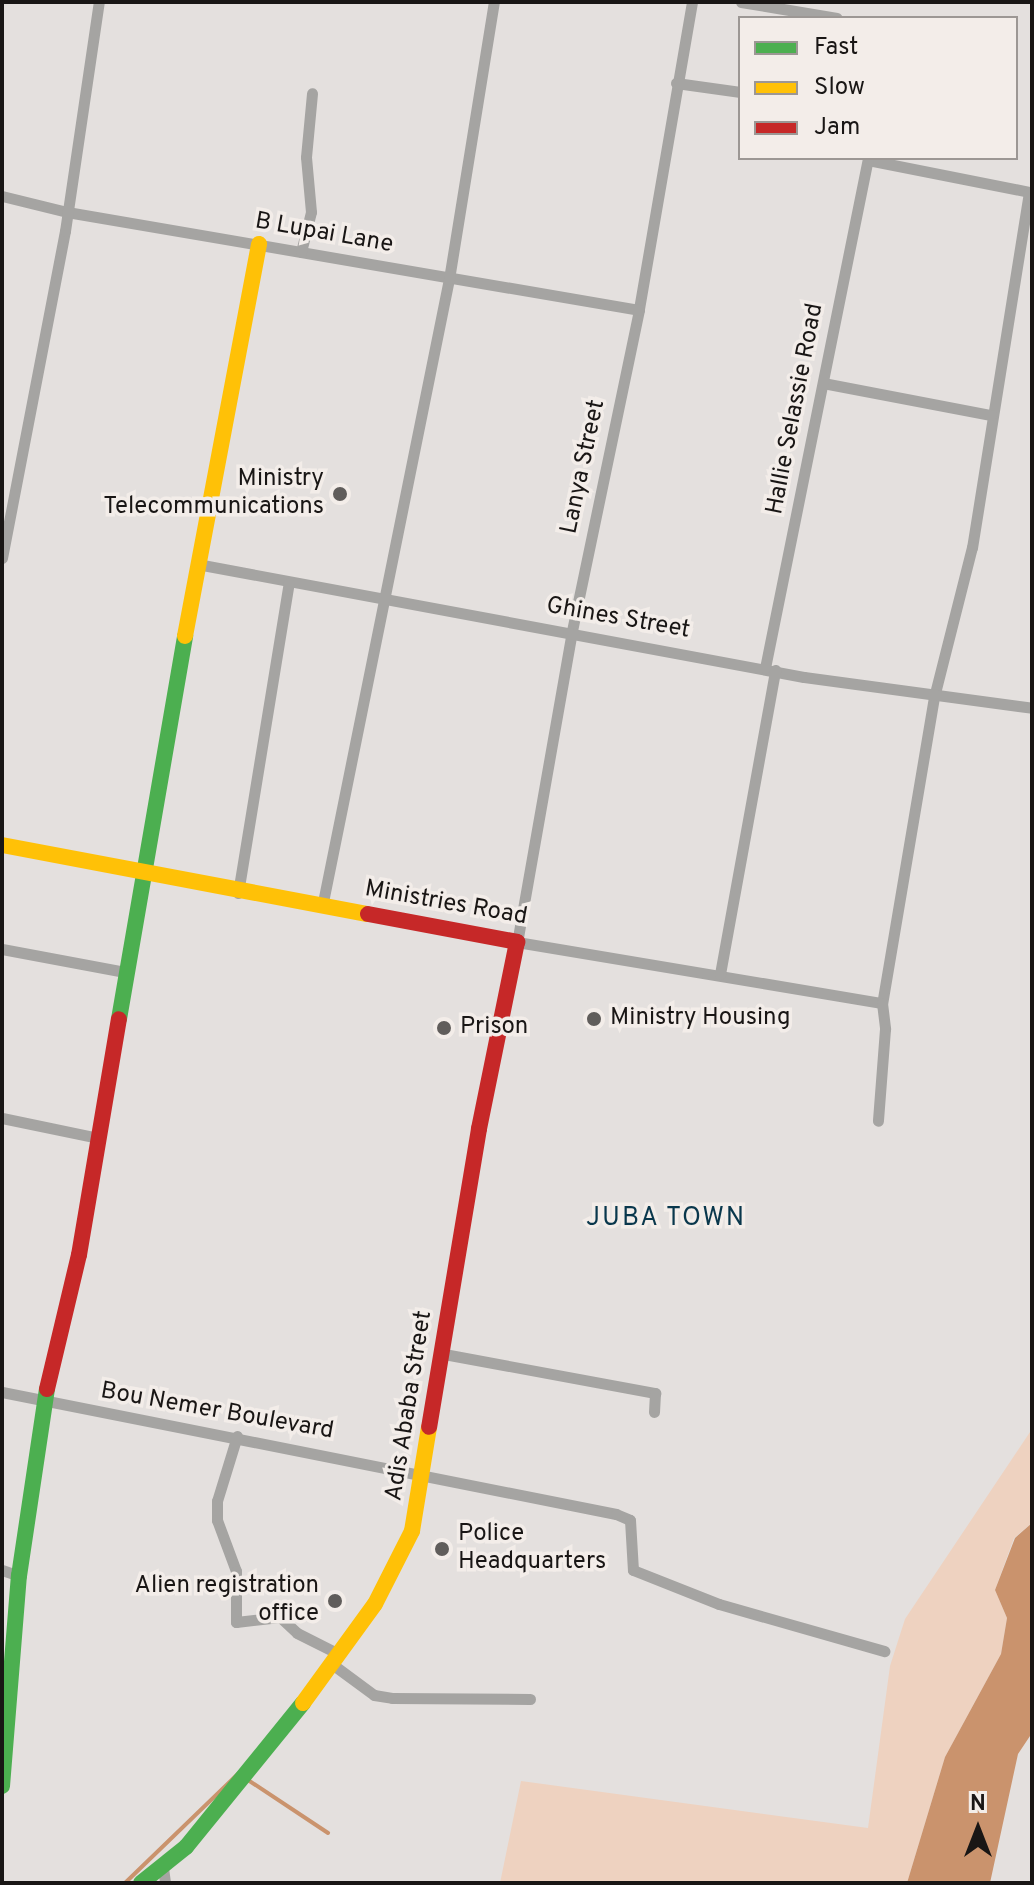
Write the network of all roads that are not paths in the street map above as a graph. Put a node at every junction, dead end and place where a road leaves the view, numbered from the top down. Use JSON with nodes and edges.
{"nodes":[{"id":1,"x":99,"y":2,"type":"edge"},
{"id":2,"x":494,"y":2,"type":"edge"},
{"id":3,"x":692,"y":2,"type":"edge"},
{"id":4,"x":741,"y":2,"type":"edge"},
{"id":5,"x":825,"y":16,"type":"edge"},
{"id":6,"x":676,"y":83,"type":"junction"},
{"id":7,"x":738,"y":92,"type":"edge"},
{"id":8,"x":312,"y":93,"type":"dead end"},
{"id":9,"x":868,"y":160,"type":"edge"},
{"id":10,"x":873,"y":160,"type":"edge"},
{"id":11,"x":2,"y":196,"type":"edge"},
{"id":12,"x":67,"y":212,"type":"junction"},
{"id":13,"x":259,"y":244,"type":"junction"},
{"id":14,"x":301,"y":252,"type":"junction"},
{"id":15,"x":449,"y":279,"type":"junction"},
{"id":16,"x":639,"y":310,"type":"junction"},
{"id":17,"x":823,"y":383,"type":"junction"},
{"id":18,"x":991,"y":415,"type":"junction"},
{"id":19,"x":4,"y":531,"type":"edge"},
{"id":20,"x":2,"y":558,"type":"edge"},
{"id":21,"x":197,"y":564,"type":"junction"},
{"id":22,"x":289,"y":583,"type":"junction"},
{"id":23,"x":383,"y":602,"type":"junction"},
{"id":24,"x":572,"y":631,"type":"junction"},
{"id":25,"x":770,"y":669,"type":"junction"},
{"id":26,"x":934,"y":697,"type":"junction"},
{"id":27,"x":1032,"y":708,"type":"edge"},
{"id":28,"x":2,"y":845,"type":"edge"},
{"id":29,"x":143,"y":873,"type":"junction"},
{"id":30,"x":238,"y":893,"type":"junction"},
{"id":31,"x":322,"y":907,"type":"junction"},
{"id":32,"x":517,"y":942,"type":"junction"},
{"id":33,"x":2,"y":949,"type":"edge"},
{"id":34,"x":125,"y":972,"type":"junction"},
{"id":35,"x":720,"y":974,"type":"junction"},
{"id":36,"x":882,"y":1003,"type":"junction"},
{"id":37,"x":2,"y":1118,"type":"edge"},
{"id":38,"x":878,"y":1121,"type":"dead end"},
{"id":39,"x":99,"y":1138,"type":"junction"},
{"id":40,"x":444,"y":1354,"type":"junction"},
{"id":41,"x":2,"y":1392,"type":"edge"},
{"id":42,"x":44,"y":1401,"type":"junction"},
{"id":43,"x":654,"y":1412,"type":"dead end"},
{"id":44,"x":237,"y":1436,"type":"junction"},
{"id":45,"x":425,"y":1473,"type":"junction"},
{"id":46,"x":2,"y":1570,"type":"edge"},
{"id":47,"x":19,"y":1576,"type":"junction"},
{"id":48,"x":6,"y":1648,"type":"edge"},
{"id":49,"x":884,"y":1651,"type":"dead end"},
{"id":50,"x":336,"y":1659,"type":"junction"},
{"id":51,"x":530,"y":1699,"type":"dead end"},
{"id":52,"x":3,"y":1728,"type":"edge"},
{"id":53,"x":2,"y":1786,"type":"edge"},
{"id":54,"x":164,"y":1875,"type":"edge"},
{"id":55,"x":141,"y":1883,"type":"edge"}],
"edges":[{"from":1,"to":12,"type":"street"},
{"from":2,"to":15,"type":"street"},
{"from":3,"to":6,"type":"street","name":"Lanya Street"},
{"from":4,"to":5,"type":"street"},
{"from":6,"to":7,"type":"street"},
{"from":6,"to":16,"type":"street","name":"Lanya Street"},
{"from":8,"to":14,"type":"street"},
{"from":9,"to":17,"type":"street","name":"Hallie Selassie Road"},
{"from":10,"to":18,"type":"street"},
{"from":11,"to":12,"type":"street","name":"B Lupai Lane"},
{"from":12,"to":13,"type":"street","name":"B Lupai Lane"},
{"from":12,"to":19,"type":"street"},
{"from":13,"to":14,"type":"street","name":"B Lupai Lane"},
{"from":13,"to":21,"type":"street"},
{"from":14,"to":15,"type":"street","name":"B Lupai Lane"},
{"from":15,"to":16,"type":"street","name":"B Lupai Lane"},
{"from":15,"to":23,"type":"street"},
{"from":16,"to":24,"type":"street","name":"Lanya Street"},
{"from":17,"to":18,"type":"street"},
{"from":17,"to":25,"type":"street","name":"Hallie Selassie Road"},
{"from":18,"to":26,"type":"street"},
{"from":19,"to":20,"type":"street"},
{"from":21,"to":22,"type":"street","name":"Ghines Street"},
{"from":21,"to":29,"type":"street"},
{"from":22,"to":23,"type":"street","name":"Ghines Street"},
{"from":22,"to":30,"type":"street"},
{"from":23,"to":24,"type":"street","name":"Ghines Street"},
{"from":23,"to":31,"type":"street"},
{"from":24,"to":25,"type":"street","name":"Ghines Street"},
{"from":24,"to":32,"type":"street","name":"Lanya Street"},
{"from":25,"to":26,"type":"street","name":"Ghines Street"},
{"from":25,"to":35,"type":"street","name":"Hallie Selassie Road"},
{"from":26,"to":27,"type":"street","name":"Ghines Street"},
{"from":26,"to":36,"type":"street"},
{"from":28,"to":29,"type":"street","name":"Ministries Road"},
{"from":29,"to":30,"type":"street","name":"Ministries Road"},
{"from":29,"to":34,"type":"street"},
{"from":30,"to":31,"type":"street","name":"Ministries Road"},
{"from":31,"to":32,"type":"street","name":"Ministries Road"},
{"from":32,"to":35,"type":"street","name":"Ministries Road"},
{"from":32,"to":40,"type":"street","name":"Adis Ababa Street"},
{"from":33,"to":34,"type":"street"},
{"from":34,"to":39,"type":"street"},
{"from":35,"to":36,"type":"street","name":"Ministries Road"},
{"from":36,"to":38,"type":"street"},
{"from":37,"to":39,"type":"street"},
{"from":39,"to":42,"type":"street"},
{"from":40,"to":43,"type":"street"},
{"from":40,"to":45,"type":"street","name":"Adis Ababa Street"},
{"from":41,"to":42,"type":"street","name":"Bou Nemer Boulevard"},
{"from":42,"to":44,"type":"street","name":"Bou Nemer Boulevard"},
{"from":42,"to":47,"type":"street"},
{"from":44,"to":45,"type":"street","name":"Bou Nemer Boulevard"},
{"from":44,"to":50,"type":"street"},
{"from":45,"to":49,"type":"street","name":"Bou Nemer Boulevard"},
{"from":45,"to":50,"type":"street","name":"Adis Ababa Street"},
{"from":46,"to":47,"type":"street"},
{"from":47,"to":48,"type":"street"},
{"from":48,"to":52,"type":"street"},
{"from":50,"to":51,"type":"street"},
{"from":50,"to":54,"type":"street","name":"Adis Ababa Street"},
{"from":52,"to":53,"type":"street"},
{"from":54,"to":55,"type":"street","name":"Adis Ababa Street"}]}
